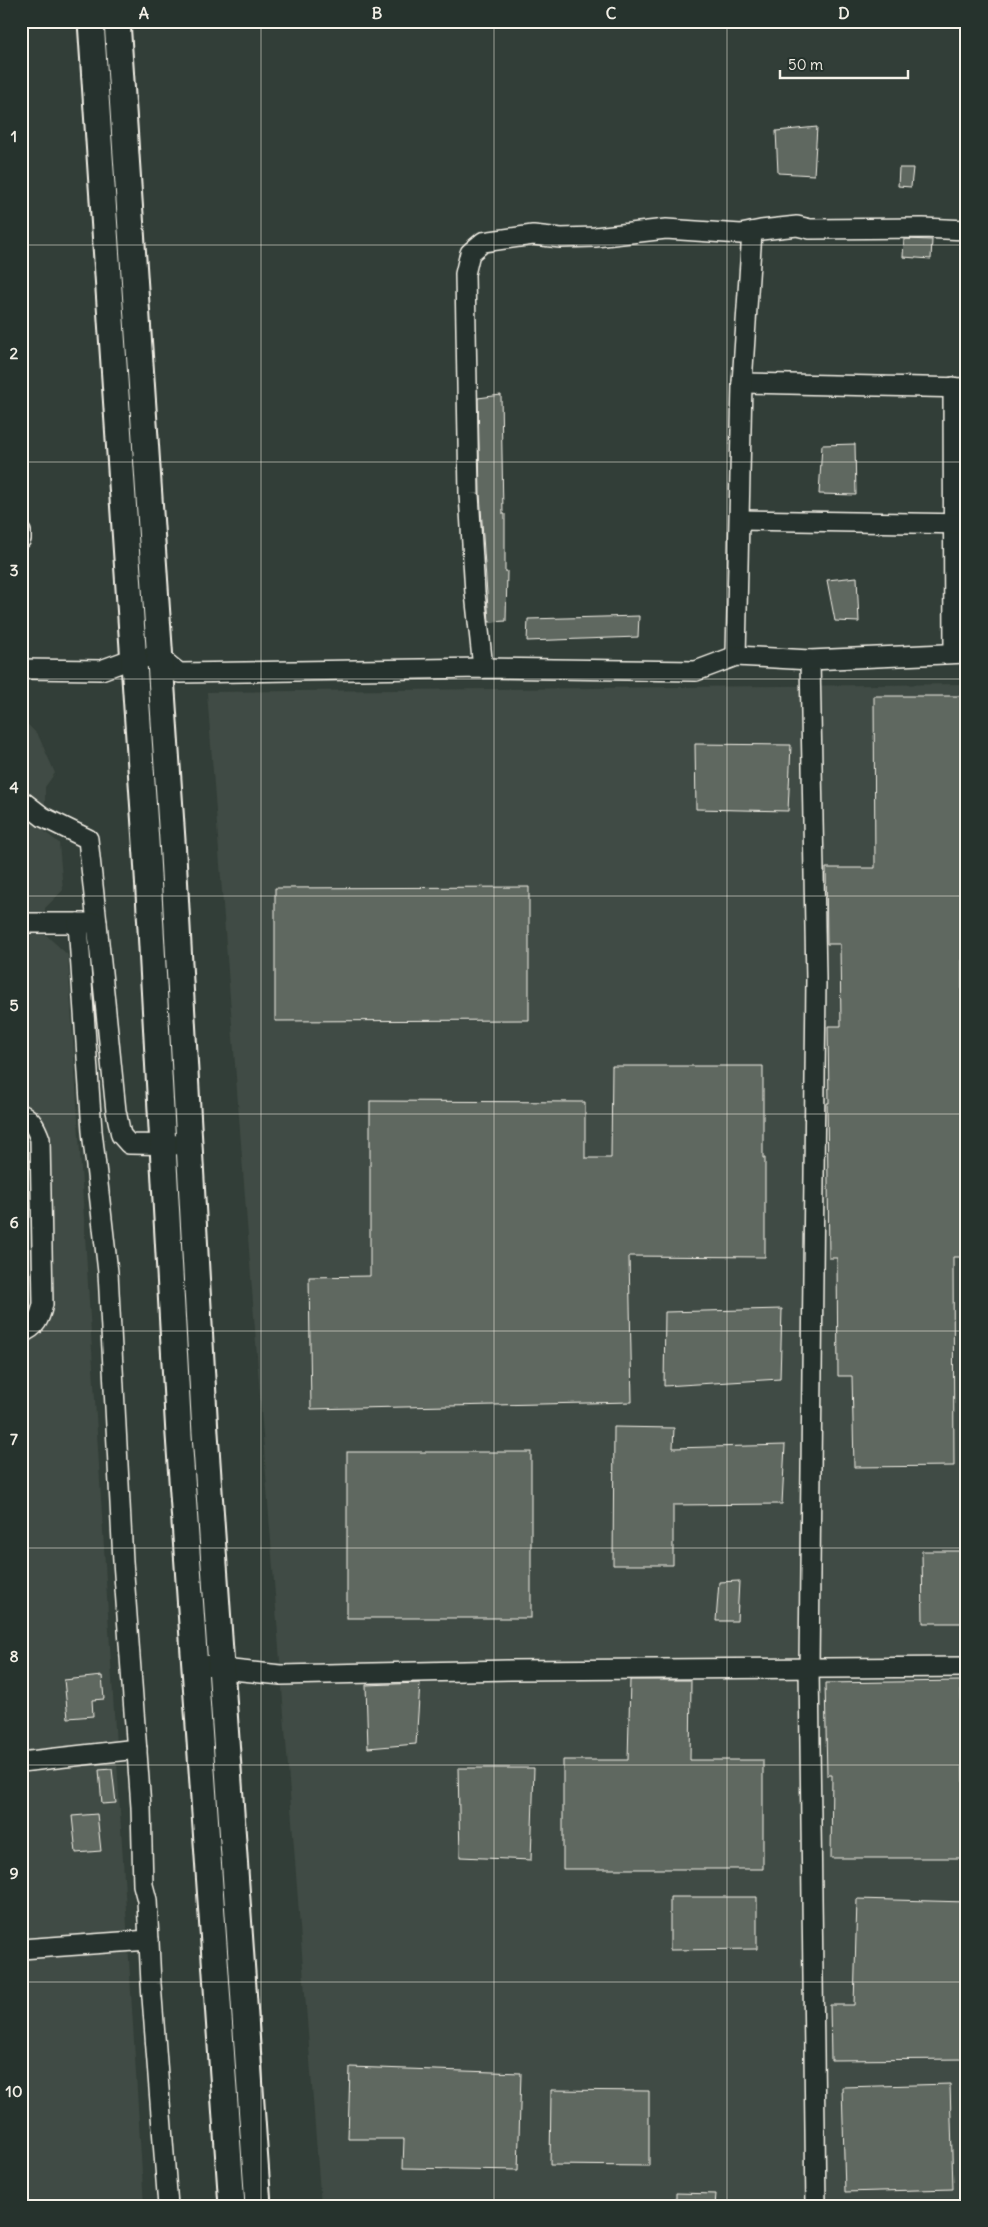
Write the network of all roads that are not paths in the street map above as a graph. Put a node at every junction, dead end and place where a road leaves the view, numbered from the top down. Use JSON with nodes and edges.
{"nodes":[{"id":1,"x":91,"y":21,"type":"edge"},
{"id":2,"x":117,"y":21,"type":"edge"},
{"id":3,"x":967,"y":230,"type":"edge"},
{"id":4,"x":752,"y":232,"type":"junction"},
{"id":5,"x":742,"y":383,"type":"junction"},
{"id":6,"x":960,"y":388,"type":"edge"},
{"id":7,"x":740,"y":520,"type":"junction"},
{"id":8,"x":961,"y":524,"type":"edge"},
{"id":9,"x":21,"y":532,"type":"edge"},
{"id":10,"x":21,"y":540,"type":"edge"},
{"id":11,"x":960,"y":653,"type":"edge"},
{"id":12,"x":736,"y":656,"type":"junction"},
{"id":13,"x":159,"y":657,"type":"junction"},
{"id":14,"x":134,"y":658,"type":"junction"},
{"id":15,"x":810,"y":660,"type":"junction"},
{"id":16,"x":483,"y":668,"type":"junction"},
{"id":17,"x":21,"y":669,"type":"edge"},
{"id":18,"x":21,"y":800,"type":"edge"},
{"id":19,"x":78,"y":923,"type":"junction"},
{"id":20,"x":97,"y":923,"type":"junction"},
{"id":21,"x":21,"y":924,"type":"edge"},
{"id":22,"x":21,"y":1114,"type":"edge"},
{"id":23,"x":189,"y":1145,"type":"junction"},
{"id":24,"x":164,"y":1146,"type":"junction"},
{"id":25,"x":21,"y":1333,"type":"edge"},
{"id":26,"x":221,"y":1665,"type":"junction"},
{"id":27,"x":196,"y":1666,"type":"junction"},
{"id":28,"x":967,"y":1667,"type":"edge"},
{"id":29,"x":809,"y":1668,"type":"junction"},
{"id":30,"x":137,"y":1749,"type":"junction"},
{"id":31,"x":21,"y":1762,"type":"edge"},
{"id":32,"x":149,"y":1940,"type":"junction"},
{"id":33,"x":21,"y":1949,"type":"edge"},
{"id":34,"x":168,"y":2206,"type":"edge"},
{"id":35,"x":232,"y":2206,"type":"edge"},
{"id":36,"x":258,"y":2206,"type":"edge"},
{"id":37,"x":816,"y":2206,"type":"edge"}],
"edges":[{"from":1,"to":14,"type":"main road"},
{"from":2,"to":13,"type":"main road"},
{"from":3,"to":4,"type":"street"},
{"from":4,"to":5,"type":"street"},
{"from":4,"to":16,"type":"street"},
{"from":5,"to":6,"type":"street"},
{"from":5,"to":7,"type":"street"},
{"from":6,"to":8,"type":"street"},
{"from":7,"to":8,"type":"street"},
{"from":7,"to":12,"type":"street"},
{"from":8,"to":11,"type":"street"},
{"from":9,"to":10,"type":"street"},
{"from":11,"to":15,"type":"street"},
{"from":12,"to":15,"type":"street"},
{"from":12,"to":16,"type":"street"},
{"from":13,"to":14,"type":"street"},
{"from":13,"to":16,"type":"street"},
{"from":13,"to":23,"type":"main road"},
{"from":14,"to":17,"type":"street"},
{"from":14,"to":24,"type":"main road"},
{"from":15,"to":29,"type":"street"},
{"from":18,"to":20,"type":"street"},
{"from":19,"to":20,"type":"street"},
{"from":19,"to":21,"type":"street"},
{"from":19,"to":30,"type":"street"},
{"from":20,"to":24,"type":"street"},
{"from":22,"to":25,"type":"street"},
{"from":23,"to":24,"type":"street"},
{"from":23,"to":26,"type":"main road"},
{"from":24,"to":27,"type":"main road"},
{"from":26,"to":27,"type":"street"},
{"from":26,"to":29,"type":"street"},
{"from":26,"to":36,"type":"main road"},
{"from":27,"to":35,"type":"main road"},
{"from":28,"to":29,"type":"street"},
{"from":29,"to":37,"type":"street"},
{"from":30,"to":31,"type":"street"},
{"from":30,"to":32,"type":"street"},
{"from":32,"to":33,"type":"street"},
{"from":32,"to":34,"type":"street"}]}
